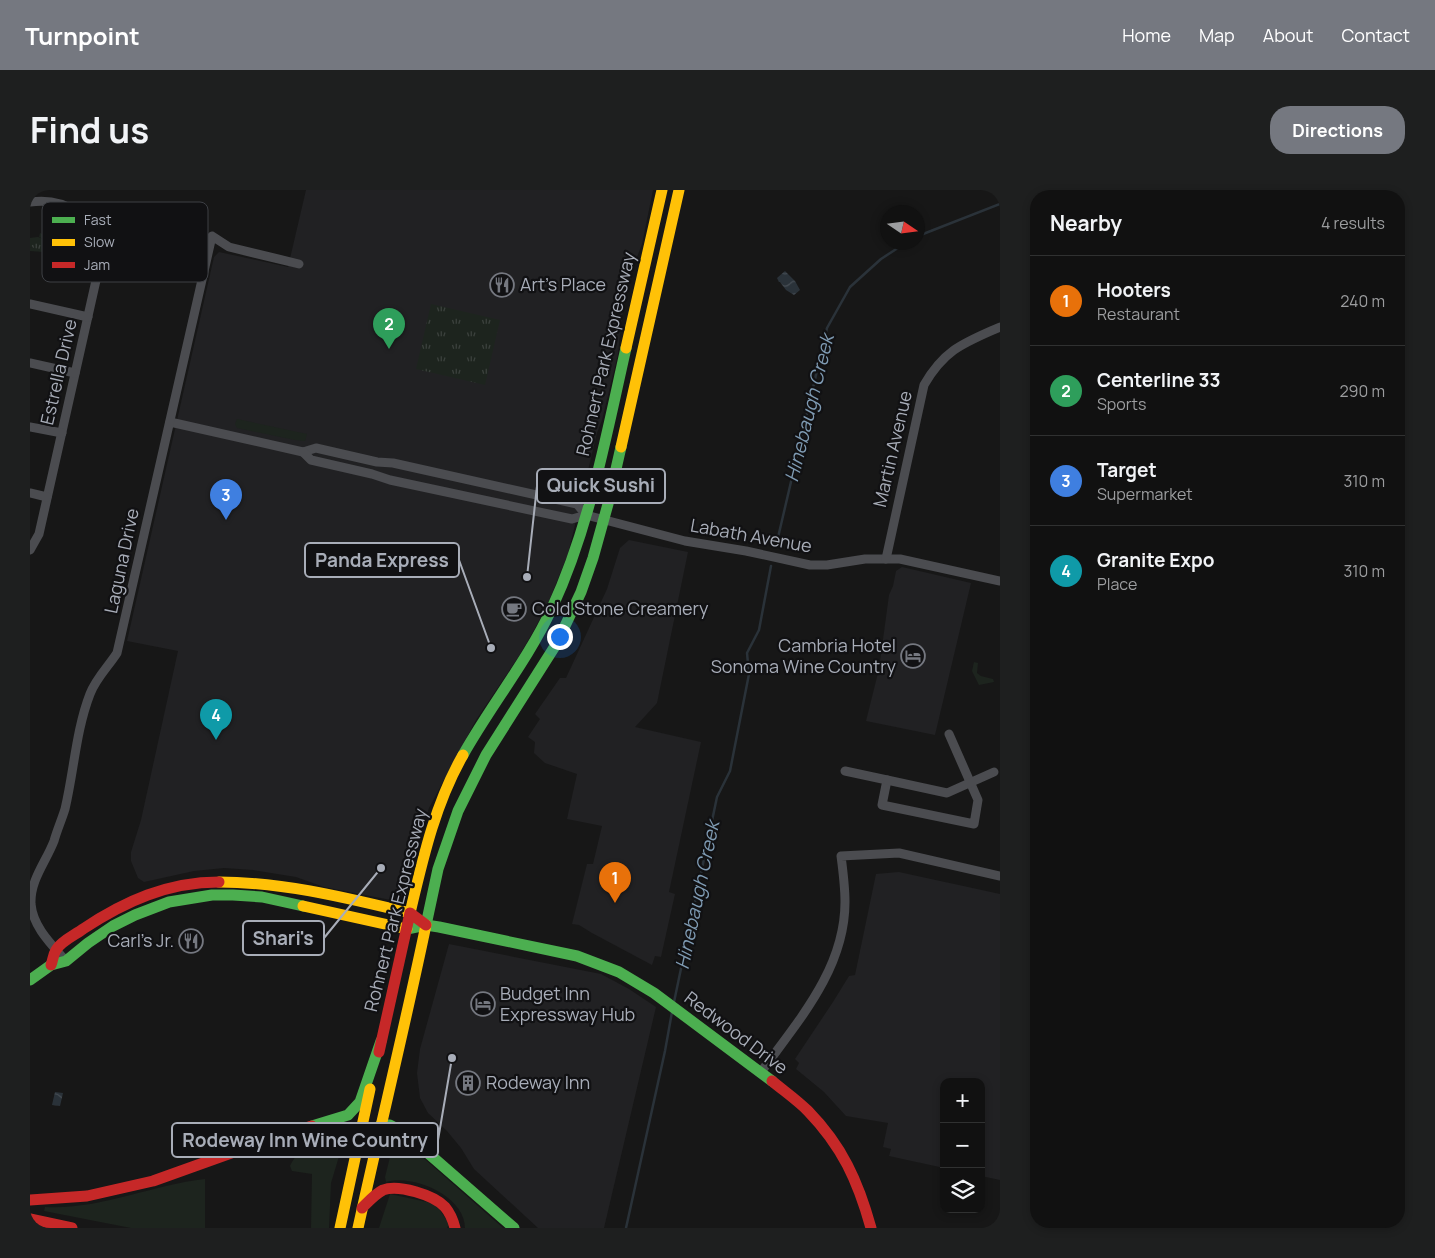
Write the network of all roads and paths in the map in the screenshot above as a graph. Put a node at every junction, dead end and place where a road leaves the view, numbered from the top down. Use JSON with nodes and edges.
{"nodes":[{"id":1,"x":662,"y":190,"type":"edge"},
{"id":2,"x":677,"y":190,"type":"edge"},
{"id":3,"x":30,"y":202,"type":"edge"},
{"id":4,"x":52,"y":202,"type":"edge"},
{"id":5,"x":208,"y":254,"type":"edge"},
{"id":6,"x":299,"y":264,"type":"dead end"},
{"id":7,"x":96,"y":282,"type":"edge"},
{"id":8,"x":202,"y":282,"type":"edge"},
{"id":9,"x":30,"y":304,"type":"edge"},
{"id":10,"x":88,"y":317,"type":"junction"},
{"id":11,"x":1000,"y":327,"type":"edge"},
{"id":12,"x":30,"y":363,"type":"edge"},
{"id":13,"x":75,"y":373,"type":"junction"},
{"id":14,"x":170,"y":422,"type":"junction"},
{"id":15,"x":30,"y":427,"type":"edge"},
{"id":16,"x":62,"y":433,"type":"junction"},
{"id":17,"x":303,"y":452,"type":"junction"},
{"id":18,"x":30,"y":493,"type":"edge"},
{"id":19,"x":47,"y":497,"type":"junction"},
{"id":20,"x":586,"y":515,"type":"junction"},
{"id":21,"x":604,"y":520,"type":"junction"},
{"id":22,"x":30,"y":550,"type":"edge"},
{"id":23,"x":886,"y":558,"type":"junction"},
{"id":24,"x":1000,"y":581,"type":"edge"},
{"id":25,"x":492,"y":709,"type":"junction"},
{"id":26,"x":508,"y":719,"type":"junction"},
{"id":27,"x":949,"y":734,"type":"dead end"},
{"id":28,"x":845,"y":771,"type":"dead end"},
{"id":29,"x":994,"y":772,"type":"dead end"},
{"id":30,"x":887,"y":780,"type":"junction"},
{"id":31,"x":971,"y":783,"type":"junction"},
{"id":32,"x":1000,"y":876,"type":"edge"},
{"id":33,"x":410,"y":913,"type":"junction"},
{"id":34,"x":426,"y":925,"type":"junction"},
{"id":35,"x":407,"y":929,"type":"junction"},
{"id":36,"x":56,"y":950,"type":"junction"},
{"id":37,"x":66,"y":961,"type":"junction"},
{"id":38,"x":51,"y":964,"type":"junction"},
{"id":39,"x":30,"y":980,"type":"edge"},
{"id":40,"x":382,"y":1041,"type":"junction"},
{"id":41,"x":761,"y":1072,"type":"junction"},
{"id":42,"x":381,"y":1125,"type":"junction"},
{"id":43,"x":358,"y":1142,"type":"junction"},
{"id":44,"x":30,"y":1200,"type":"edge"},
{"id":45,"x":362,"y":1208,"type":"junction"},
{"id":46,"x":30,"y":1219,"type":"edge"},
{"id":47,"x":72,"y":1228,"type":"edge"},
{"id":48,"x":340,"y":1228,"type":"edge"},
{"id":49,"x":358,"y":1228,"type":"edge"},
{"id":50,"x":455,"y":1228,"type":"edge"},
{"id":51,"x":514,"y":1228,"type":"edge"},
{"id":52,"x":872,"y":1228,"type":"edge"}],
"edges":[{"from":1,"to":20,"type":"main road","name":"Rohnert Park Expressway"},
{"from":2,"to":21,"type":"main road","name":"Rohnert Park Expressway"},
{"from":3,"to":4,"type":"street","name":"Estrella Drive"},
{"from":5,"to":6,"type":"street","name":"Laguna Drive"},
{"from":7,"to":10,"type":"street","name":"Estrella Drive"},
{"from":8,"to":14,"type":"street","name":"Laguna Drive"},
{"from":9,"to":10,"type":"street"},
{"from":10,"to":13,"type":"street","name":"Estrella Drive"},
{"from":11,"to":23,"type":"street","name":"Martin Avenue"},
{"from":12,"to":13,"type":"street"},
{"from":13,"to":16,"type":"street","name":"Estrella Drive"},
{"from":14,"to":17,"type":"street","name":"Labath Avenue"},
{"from":14,"to":36,"type":"street","name":"Laguna Drive"},
{"from":15,"to":16,"type":"street"},
{"from":16,"to":19,"type":"street","name":"Estrella Drive"},
{"from":17,"to":20,"type":"street","name":"Labath Avenue"},
{"from":17,"to":20,"type":"street","name":"Labath Avenue"},
{"from":18,"to":19,"type":"street"},
{"from":19,"to":22,"type":"street","name":"Estrella Drive"},
{"from":20,"to":21,"type":"street","name":"Labath Avenue"},
{"from":20,"to":25,"type":"main road","name":"Rohnert Park Expressway"},
{"from":21,"to":23,"type":"street","name":"Labath Avenue"},
{"from":21,"to":26,"type":"main road","name":"Rohnert Park Expressway"},
{"from":23,"to":24,"type":"street","name":"Labath Avenue"},
{"from":25,"to":26,"type":"main road"},
{"from":25,"to":33,"type":"main road","name":"Rohnert Park Expressway"},
{"from":26,"to":34,"type":"main road","name":"Rohnert Park Expressway"},
{"from":27,"to":31,"type":"street"},
{"from":28,"to":30,"type":"street"},
{"from":29,"to":31,"type":"street"},
{"from":30,"to":31,"type":"street"},
{"from":30,"to":31,"type":"street"},
{"from":32,"to":41,"type":"street"},
{"from":33,"to":34,"type":"main road","name":"Redwood Drive"},
{"from":33,"to":35,"type":"main road","name":"Rohnert Park Expressway"},
{"from":33,"to":36,"type":"main road","name":"Redwood Drive"},
{"from":34,"to":35,"type":"main road","name":"Redwood Drive"},
{"from":34,"to":41,"type":"main road","name":"Redwood Drive"},
{"from":34,"to":42,"type":"main road","name":"Rohnert Park Expressway"},
{"from":35,"to":37,"type":"main road","name":"Redwood Drive"},
{"from":35,"to":40,"type":"main road","name":"Rohnert Park Expressway"},
{"from":36,"to":37,"type":"street","name":"Laguna Drive"},
{"from":36,"to":38,"type":"main road"},
{"from":37,"to":38,"type":"main road","name":"Redwood Drive"},
{"from":38,"to":39,"type":"main road","name":"Redwood Drive"},
{"from":40,"to":43,"type":"main road","name":"Rohnert Park Expressway"},
{"from":40,"to":44,"type":"main road"},
{"from":41,"to":52,"type":"main road","name":"Redwood Drive"},
{"from":42,"to":43,"type":"main road"},
{"from":42,"to":45,"type":"main road","name":"Rohnert Park Expressway"},
{"from":42,"to":51,"type":"main road"},
{"from":43,"to":48,"type":"main road","name":"Rohnert Park Expressway"},
{"from":45,"to":49,"type":"main road","name":"Rohnert Park Expressway"},
{"from":45,"to":50,"type":"main road"},
{"from":46,"to":47,"type":"main road"}]}
